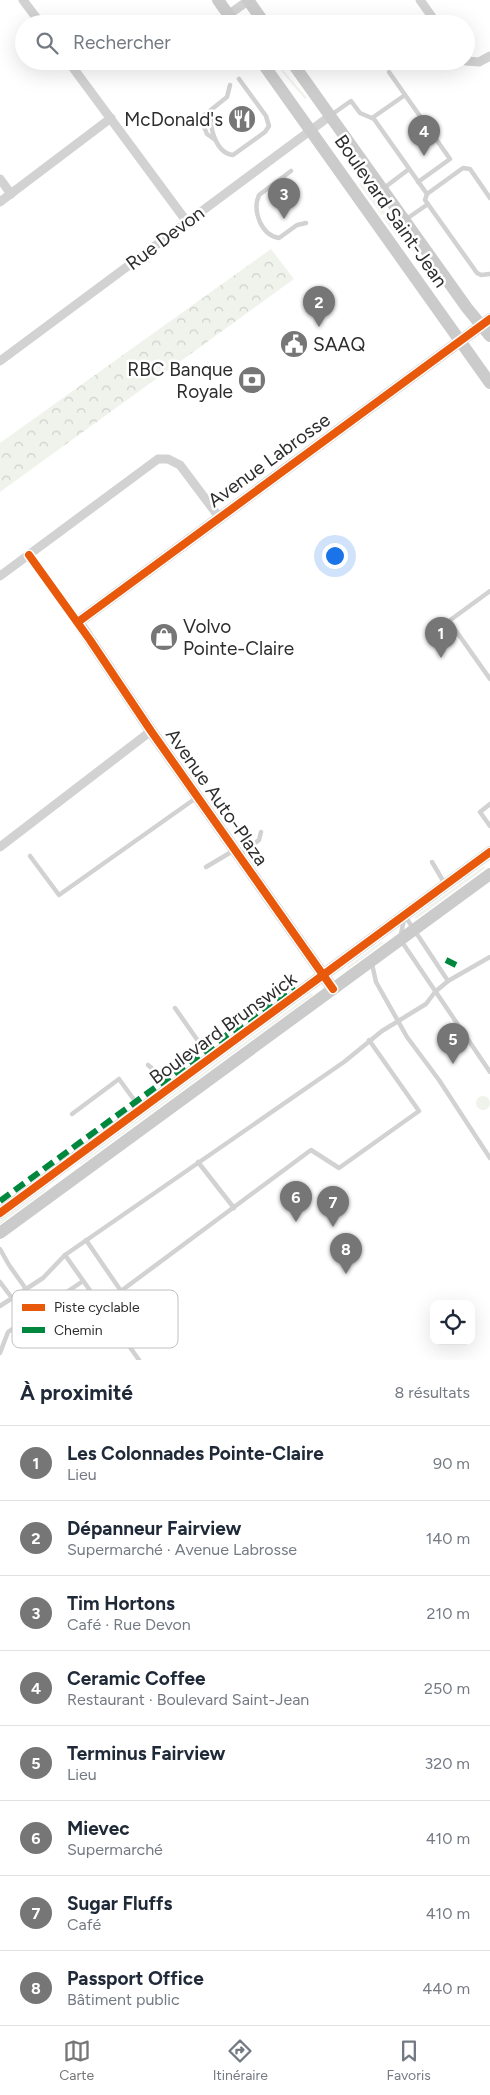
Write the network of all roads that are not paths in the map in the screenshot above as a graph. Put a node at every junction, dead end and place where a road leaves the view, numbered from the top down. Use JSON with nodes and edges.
{"nodes":[{"id":1,"x":23,"y":0,"type":"edge"},
{"id":2,"x":218,"y":0,"type":"edge"},
{"id":3,"x":248,"y":0,"type":"edge"},
{"id":4,"x":420,"y":0,"type":"edge"},
{"id":5,"x":34,"y":15,"type":"edge"},
{"id":6,"x":229,"y":15,"type":"edge"},
{"id":7,"x":235,"y":15,"type":"edge"},
{"id":8,"x":259,"y":15,"type":"edge"},
{"id":9,"x":431,"y":15,"type":"edge"},
{"id":10,"x":490,"y":56,"type":"edge"},
{"id":11,"x":475,"y":61,"type":"edge"},
{"id":12,"x":75,"y":70,"type":"edge"},
{"id":13,"x":268,"y":70,"type":"edge"},
{"id":14,"x":297,"y":70,"type":"edge"},
{"id":15,"x":389,"y":72,"type":"dead end"},
{"id":16,"x":239,"y":79,"type":"dead end"},
{"id":17,"x":230,"y":85,"type":"dead end"},
{"id":18,"x":405,"y":95,"type":"junction"},
{"id":19,"x":212,"y":109,"type":"junction"},
{"id":20,"x":330,"y":116,"type":"junction"},
{"id":21,"x":111,"y":118,"type":"junction"},
{"id":22,"x":372,"y":118,"type":"junction"},
{"id":23,"x":310,"y":130,"type":"junction"},
{"id":24,"x":214,"y":139,"type":"junction"},
{"id":25,"x":409,"y":169,"type":"junction"},
{"id":26,"x":291,"y":172,"type":"dead end"},
{"id":27,"x":0,"y":179,"type":"edge"},
{"id":28,"x":418,"y":182,"type":"junction"},
{"id":29,"x":382,"y":189,"type":"junction"},
{"id":30,"x":11,"y":194,"type":"junction"},
{"id":31,"x":426,"y":194,"type":"junction"},
{"id":32,"x":490,"y":198,"type":"edge"},
{"id":33,"x":0,"y":202,"type":"edge"},
{"id":34,"x":428,"y":204,"type":"junction"},
{"id":35,"x":405,"y":220,"type":"junction"},
{"id":36,"x":187,"y":222,"type":"junction"},
{"id":37,"x":306,"y":223,"type":"dead end"},
{"id":38,"x":490,"y":274,"type":"edge"},
{"id":39,"x":485,"y":322,"type":"edge"},
{"id":40,"x":490,"y":336,"type":"edge"},
{"id":41,"x":459,"y":340,"type":"junction"},
{"id":42,"x":0,"y":360,"type":"edge"},
{"id":43,"x":490,"y":383,"type":"edge"},
{"id":44,"x":219,"y":518,"type":"junction"},
{"id":45,"x":29,"y":555,"type":"junction"},
{"id":46,"x":0,"y":576,"type":"edge"},
{"id":47,"x":490,"y":591,"type":"edge"},
{"id":48,"x":78,"y":622,"type":"junction"},
{"id":49,"x":490,"y":679,"type":"edge"},
{"id":50,"x":151,"y":731,"type":"junction"},
{"id":51,"x":198,"y":797,"type":"junction"},
{"id":52,"x":490,"y":804,"type":"edge"},
{"id":53,"x":490,"y":826,"type":"edge"},
{"id":54,"x":262,"y":832,"type":"dead end"},
{"id":55,"x":0,"y":847,"type":"edge"},
{"id":56,"x":237,"y":852,"type":"junction"},
{"id":57,"x":490,"y":852,"type":"edge"},
{"id":58,"x":30,"y":856,"type":"dead end"},
{"id":59,"x":432,"y":862,"type":"dead end"},
{"id":60,"x":206,"y":867,"type":"dead end"},
{"id":61,"x":490,"y":874,"type":"edge"},
{"id":62,"x":446,"y":885,"type":"junction"},
{"id":63,"x":404,"y":915,"type":"junction"},
{"id":64,"x":414,"y":929,"type":"junction"},
{"id":65,"x":400,"y":939,"type":"junction"},
{"id":66,"x":490,"y":957,"type":"edge"},
{"id":67,"x":371,"y":961,"type":"junction"},
{"id":68,"x":323,"y":974,"type":"junction"},
{"id":69,"x":448,"y":981,"type":"junction"},
{"id":70,"x":333,"y":989,"type":"junction"},
{"id":71,"x":435,"y":992,"type":"junction"},
{"id":72,"x":175,"y":1008,"type":"dead end"},
{"id":73,"x":399,"y":1021,"type":"junction"},
{"id":74,"x":370,"y":1040,"type":"junction"},
{"id":75,"x":210,"y":1058,"type":"junction"},
{"id":76,"x":148,"y":1064,"type":"dead end"},
{"id":77,"x":490,"y":1072,"type":"edge"},
{"id":78,"x":168,"y":1089,"type":"junction"},
{"id":79,"x":141,"y":1109,"type":"junction"},
{"id":80,"x":72,"y":1114,"type":"dead end"},
{"id":81,"x":490,"y":1158,"type":"edge"},
{"id":82,"x":198,"y":1162,"type":"junction"},
{"id":83,"x":234,"y":1208,"type":"junction"},
{"id":84,"x":0,"y":1213,"type":"edge"},
{"id":85,"x":0,"y":1233,"type":"edge"},
{"id":86,"x":86,"y":1240,"type":"junction"},
{"id":87,"x":0,"y":1249,"type":"edge"},
{"id":88,"x":64,"y":1255,"type":"junction"},
{"id":89,"x":83,"y":1281,"type":"junction"},
{"id":90,"x":0,"y":1282,"type":"edge"},
{"id":91,"x":26,"y":1289,"type":"joint"},
{"id":92,"x":70,"y":1290,"type":"edge"},
{"id":93,"x":89,"y":1290,"type":"edge"},
{"id":94,"x":120,"y":1290,"type":"edge"},
{"id":95,"x":122,"y":1290,"type":"edge"},
{"id":96,"x":12,"y":1298,"type":"joint"},
{"id":97,"x":0,"y":1306,"type":"edge"},
{"id":98,"x":12,"y":1329,"type":"edge"},
{"id":99,"x":130,"y":1348,"type":"edge"},
{"id":100,"x":0,"y":1352,"type":"edge"},
{"id":101,"x":139,"y":1360,"type":"edge"}],
"edges":[{"from":1,"to":5,"type":"street"},
{"from":2,"to":6,"type":"street"},
{"from":3,"to":7,"type":"street"},
{"from":3,"to":8,"type":"street"},
{"from":4,"to":9,"type":"street"},
{"from":10,"to":11,"type":"street"},
{"from":12,"to":21,"type":"street"},
{"from":13,"to":23,"type":"street","name":"Boulevard Saint-Jean"},
{"from":14,"to":20,"type":"street","name":"Boulevard Saint-Jean"},
{"from":15,"to":18,"type":"lane"},
{"from":16,"to":24,"type":"lane"},
{"from":17,"to":19,"type":"lane"},
{"from":18,"to":22,"type":"lane"},
{"from":18,"to":28,"type":"lane"},
{"from":19,"to":24,"type":"lane"},
{"from":19,"to":24,"type":"lane"},
{"from":20,"to":22,"type":"lane"},
{"from":20,"to":23,"type":"street","name":"Rue Devon"},
{"from":20,"to":29,"type":"street","name":"Boulevard Saint-Jean"},
{"from":21,"to":30,"type":"street"},
{"from":21,"to":36,"type":"street"},
{"from":22,"to":25,"type":"lane"},
{"from":23,"to":36,"type":"street","name":"Rue Devon"},
{"from":23,"to":41,"type":"street","name":"Boulevard Saint-Jean"},
{"from":25,"to":28,"type":"lane"},
{"from":25,"to":29,"type":"lane"},
{"from":26,"to":37,"type":"lane"},
{"from":27,"to":30,"type":"street"},
{"from":28,"to":31,"type":"lane"},
{"from":29,"to":35,"type":"street","name":"Boulevard Saint-Jean"},
{"from":30,"to":33,"type":"street"},
{"from":31,"to":32,"type":"lane"},
{"from":31,"to":34,"type":"lane"},
{"from":34,"to":35,"type":"lane"},
{"from":34,"to":38,"type":"lane"},
{"from":35,"to":39,"type":"street","name":"Boulevard Saint-Jean"},
{"from":36,"to":42,"type":"street","name":"Rue Devon"},
{"from":39,"to":40,"type":"street","name":"Boulevard Saint-Jean"},
{"from":39,"to":41,"type":"street","name":"Avenue Labrosse"},
{"from":41,"to":43,"type":"street","name":"Boulevard Saint-Jean"},
{"from":41,"to":44,"type":"street","name":"Avenue Labrosse"},
{"from":44,"to":45,"type":"street"},
{"from":44,"to":48,"type":"street","name":"Avenue Labrosse"},
{"from":45,"to":46,"type":"street"},
{"from":45,"to":48,"type":"street"},
{"from":47,"to":49,"type":"lane"},
{"from":48,"to":50,"type":"street","name":"Avenue Auto-Plaza"},
{"from":50,"to":51,"type":"street","name":"Avenue Auto-Plaza"},
{"from":50,"to":55,"type":"street"},
{"from":51,"to":56,"type":"street","name":"Avenue Auto-Plaza"},
{"from":51,"to":58,"type":"lane"},
{"from":52,"to":53,"type":"lane"},
{"from":54,"to":56,"type":"lane"},
{"from":56,"to":60,"type":"lane"},
{"from":56,"to":68,"type":"street","name":"Avenue Auto-Plaza"},
{"from":57,"to":62,"type":"street","name":"Boulevard Brunswick"},
{"from":59,"to":62,"type":"lane"},
{"from":61,"to":64,"type":"street","name":"Boulevard Brunswick"},
{"from":62,"to":63,"type":"street","name":"Boulevard Brunswick"},
{"from":63,"to":64,"type":"lane"},
{"from":63,"to":65,"type":"lane"},
{"from":63,"to":68,"type":"street","name":"Boulevard Brunswick"},
{"from":64,"to":65,"type":"street","name":"Boulevard Brunswick"},
{"from":64,"to":69,"type":"lane"},
{"from":65,"to":67,"type":"street","name":"Boulevard Brunswick"},
{"from":65,"to":71,"type":"lane"},
{"from":66,"to":69,"type":"lane"},
{"from":67,"to":70,"type":"street","name":"Boulevard Brunswick"},
{"from":67,"to":73,"type":"lane"},
{"from":68,"to":70,"type":"street","name":"Avenue Auto-Plaza"},
{"from":68,"to":75,"type":"street","name":"Boulevard Brunswick"},
{"from":69,"to":71,"type":"lane"},
{"from":70,"to":85,"type":"street","name":"Boulevard Brunswick"},
{"from":71,"to":73,"type":"lane"},
{"from":71,"to":77,"type":"lane"},
{"from":72,"to":75,"type":"lane"},
{"from":73,"to":74,"type":"lane"},
{"from":73,"to":81,"type":"lane"},
{"from":74,"to":82,"type":"lane"},
{"from":74,"to":83,"type":"lane"},
{"from":75,"to":78,"type":"street","name":"Boulevard Brunswick"},
{"from":76,"to":78,"type":"lane"},
{"from":78,"to":79,"type":"street","name":"Boulevard Brunswick"},
{"from":79,"to":80,"type":"lane"},
{"from":79,"to":84,"type":"street","name":"Boulevard Brunswick"},
{"from":82,"to":83,"type":"lane"},
{"from":82,"to":86,"type":"lane"},
{"from":83,"to":95,"type":"lane"},
{"from":86,"to":88,"type":"lane"},
{"from":86,"to":94,"type":"lane"},
{"from":87,"to":91,"type":"lane"},
{"from":88,"to":89,"type":"lane"},
{"from":88,"to":91,"type":"lane"},
{"from":89,"to":92,"type":"lane"},
{"from":89,"to":93,"type":"lane"},
{"from":90,"to":96,"type":"lane"},
{"from":96,"to":97,"type":"lane"},
{"from":98,"to":100,"type":"lane"},
{"from":99,"to":101,"type":"lane"}]}
